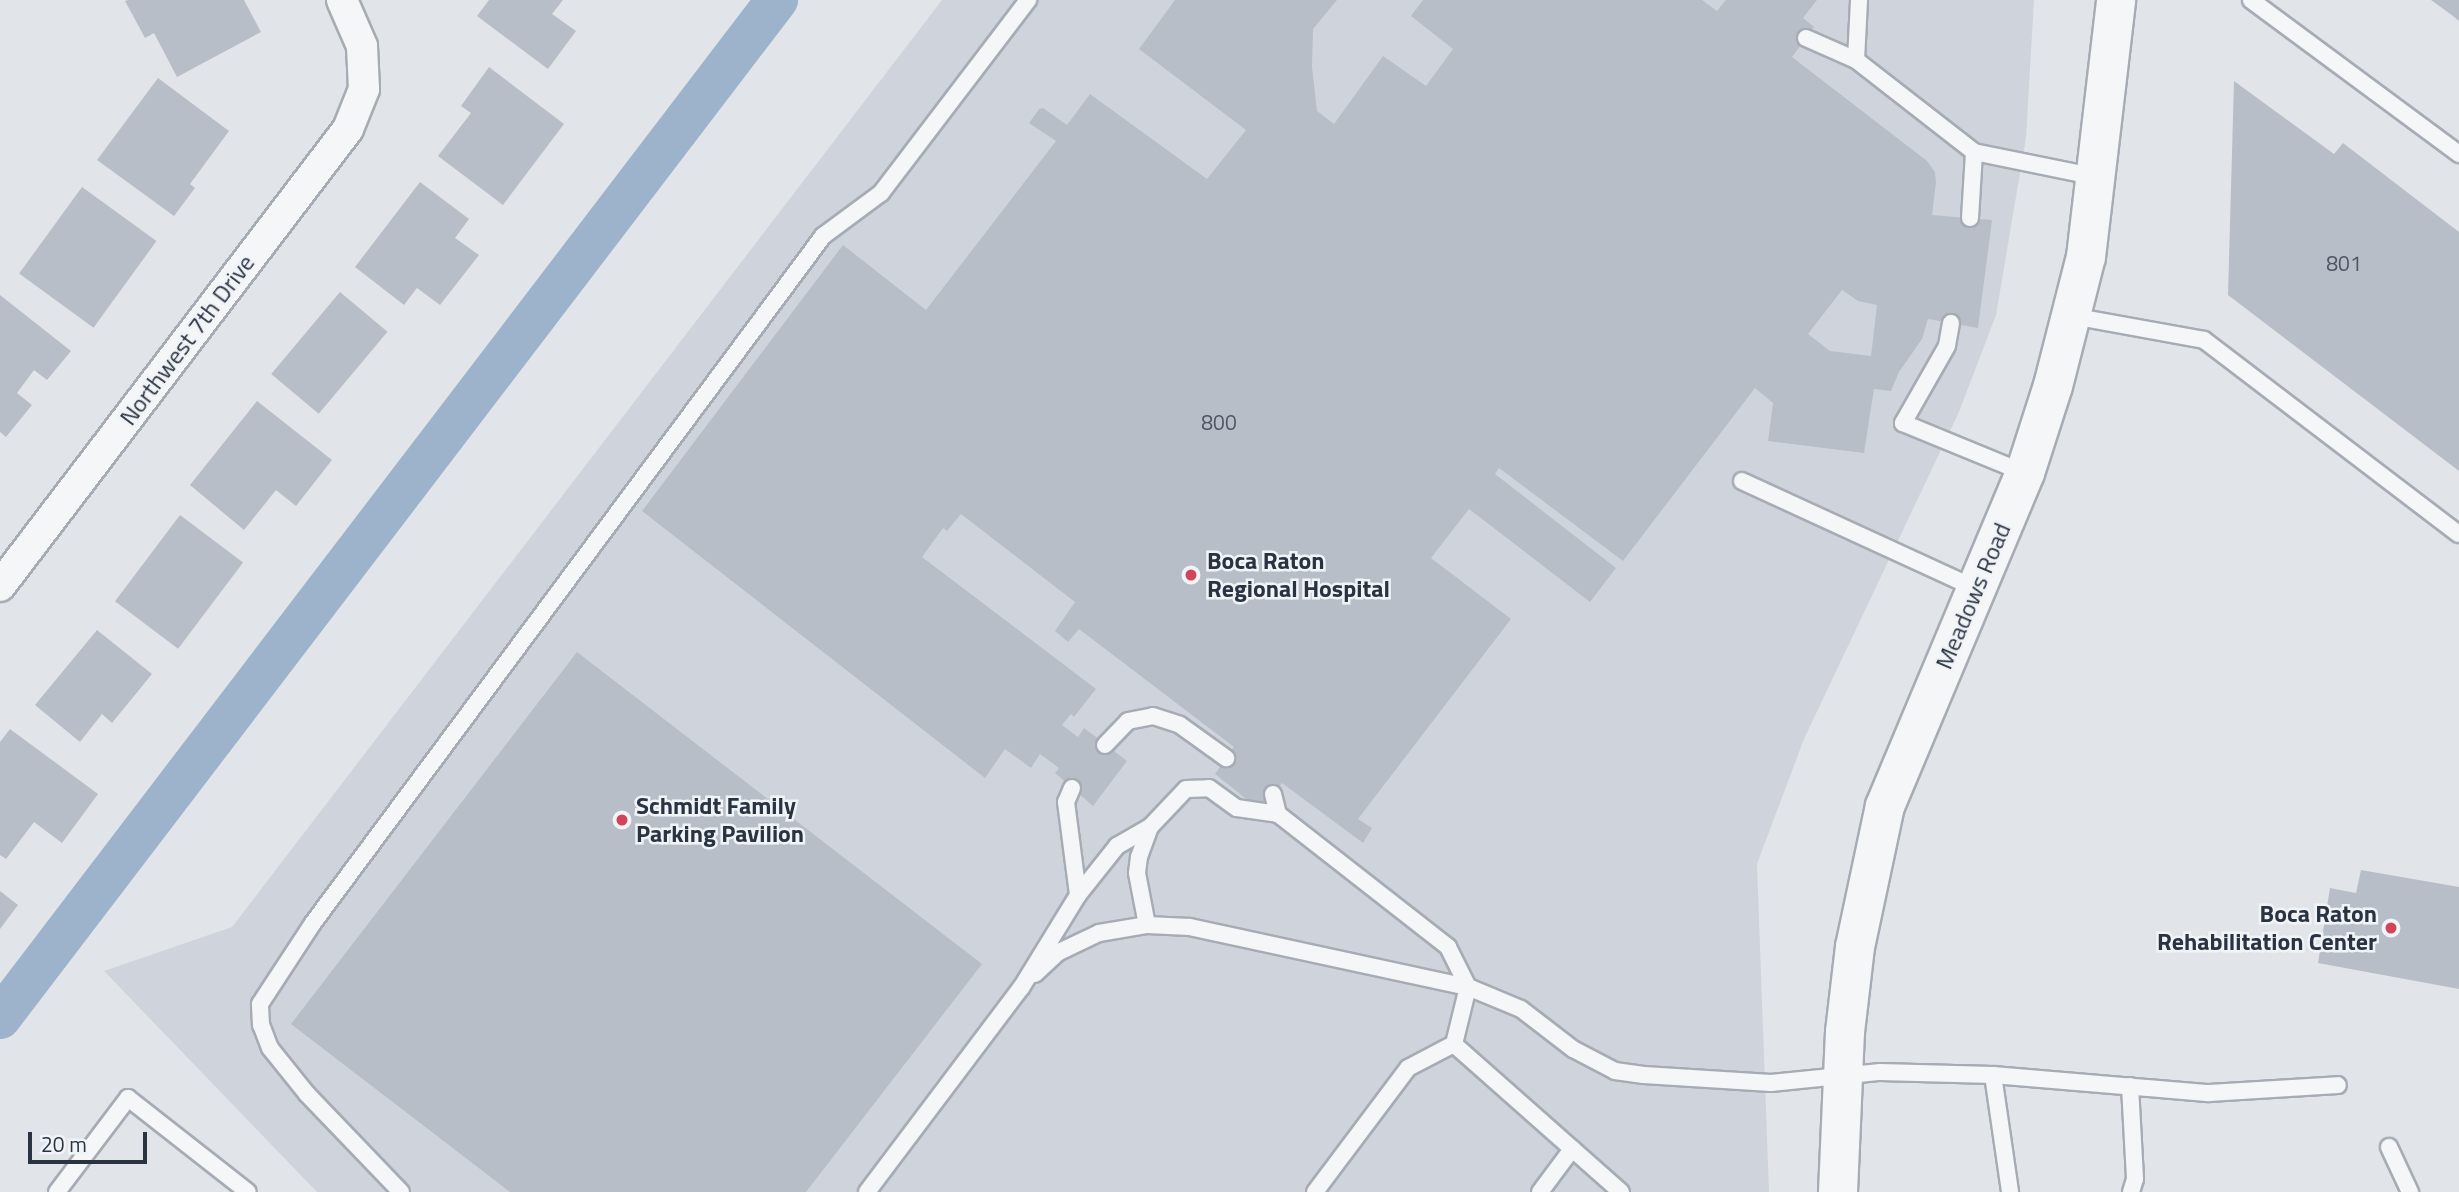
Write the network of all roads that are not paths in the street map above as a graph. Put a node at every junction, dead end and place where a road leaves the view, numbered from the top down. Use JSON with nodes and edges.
{"nodes":[{"id":1,"x":342,"y":0,"type":"edge"},
{"id":2,"x":1028,"y":0,"type":"edge"},
{"id":3,"x":1859,"y":0,"type":"edge"},
{"id":4,"x":2116,"y":0,"type":"edge"},
{"id":5,"x":2252,"y":0,"type":"edge"},
{"id":6,"x":1806,"y":38,"type":"dead end"},
{"id":7,"x":1856,"y":60,"type":"junction"},
{"id":8,"x":1974,"y":152,"type":"junction"},
{"id":9,"x":2459,"y":154,"type":"edge"},
{"id":10,"x":2096,"y":177,"type":"junction"},
{"id":11,"x":1970,"y":218,"type":"dead end"},
{"id":12,"x":2072,"y":316,"type":"junction"},
{"id":13,"x":1951,"y":323,"type":"dead end"},
{"id":14,"x":2025,"y":473,"type":"junction"},
{"id":15,"x":1742,"y":481,"type":"dead end"},
{"id":16,"x":2459,"y":534,"type":"edge"},
{"id":17,"x":0,"y":586,"type":"edge"},
{"id":18,"x":1977,"y":589,"type":"junction"},
{"id":19,"x":1105,"y":745,"type":"dead end"},
{"id":20,"x":1226,"y":758,"type":"dead end"},
{"id":21,"x":1072,"y":788,"type":"dead end"},
{"id":22,"x":1273,"y":794,"type":"dead end"},
{"id":23,"x":1278,"y":814,"type":"junction"},
{"id":24,"x":1150,"y":827,"type":"junction"},
{"id":25,"x":1078,"y":895,"type":"junction"},
{"id":26,"x":1147,"y":925,"type":"junction"},
{"id":27,"x":1468,"y":986,"type":"junction"},
{"id":28,"x":1021,"y":988,"type":"junction"},
{"id":29,"x":1454,"y":1044,"type":"junction"},
{"id":30,"x":1993,"y":1075,"type":"junction"},
{"id":31,"x":1842,"y":1076,"type":"junction"},
{"id":32,"x":2338,"y":1085,"type":"dead end"},
{"id":33,"x":2130,"y":1086,"type":"junction"},
{"id":34,"x":2389,"y":1147,"type":"dead end"},
{"id":35,"x":1572,"y":1149,"type":"junction"},
{"id":36,"x":57,"y":1192,"type":"edge"},
{"id":37,"x":248,"y":1192,"type":"edge"},
{"id":38,"x":401,"y":1192,"type":"edge"},
{"id":39,"x":867,"y":1192,"type":"edge"},
{"id":40,"x":1315,"y":1192,"type":"edge"},
{"id":41,"x":1540,"y":1192,"type":"edge"},
{"id":42,"x":1621,"y":1192,"type":"edge"},
{"id":43,"x":1838,"y":1192,"type":"edge"},
{"id":44,"x":2010,"y":1192,"type":"edge"},
{"id":45,"x":2131,"y":1192,"type":"edge"},
{"id":46,"x":2410,"y":1192,"type":"edge"}],
"edges":[{"from":1,"to":17,"type":"street","name":"Northwest 7th Drive"},
{"from":2,"to":38,"type":"lane"},
{"from":3,"to":7,"type":"lane"},
{"from":4,"to":10,"type":"street","name":"Meadows Road"},
{"from":5,"to":9,"type":"lane"},
{"from":6,"to":7,"type":"lane"},
{"from":7,"to":8,"type":"lane"},
{"from":8,"to":10,"type":"lane"},
{"from":8,"to":11,"type":"lane"},
{"from":10,"to":12,"type":"street","name":"Meadows Road"},
{"from":12,"to":14,"type":"street","name":"Meadows Road"},
{"from":12,"to":16,"type":"lane"},
{"from":13,"to":14,"type":"lane"},
{"from":14,"to":18,"type":"street","name":"Meadows Road"},
{"from":15,"to":18,"type":"lane"},
{"from":18,"to":31,"type":"street","name":"Meadows Road"},
{"from":19,"to":20,"type":"lane"},
{"from":21,"to":25,"type":"lane"},
{"from":22,"to":23,"type":"lane"},
{"from":23,"to":24,"type":"lane"},
{"from":23,"to":27,"type":"lane"},
{"from":24,"to":25,"type":"lane"},
{"from":24,"to":26,"type":"lane"},
{"from":25,"to":28,"type":"lane"},
{"from":26,"to":27,"type":"lane"},
{"from":26,"to":28,"type":"lane"},
{"from":27,"to":29,"type":"lane"},
{"from":27,"to":31,"type":"lane"},
{"from":28,"to":39,"type":"lane"},
{"from":29,"to":35,"type":"lane"},
{"from":29,"to":40,"type":"lane"},
{"from":30,"to":31,"type":"lane"},
{"from":30,"to":33,"type":"lane"},
{"from":30,"to":44,"type":"lane"},
{"from":31,"to":43,"type":"street","name":"Meadows Road"},
{"from":32,"to":33,"type":"lane"},
{"from":33,"to":45,"type":"lane"},
{"from":34,"to":46,"type":"lane"},
{"from":35,"to":41,"type":"lane"},
{"from":35,"to":42,"type":"lane"},
{"from":36,"to":37,"type":"lane"}]}
